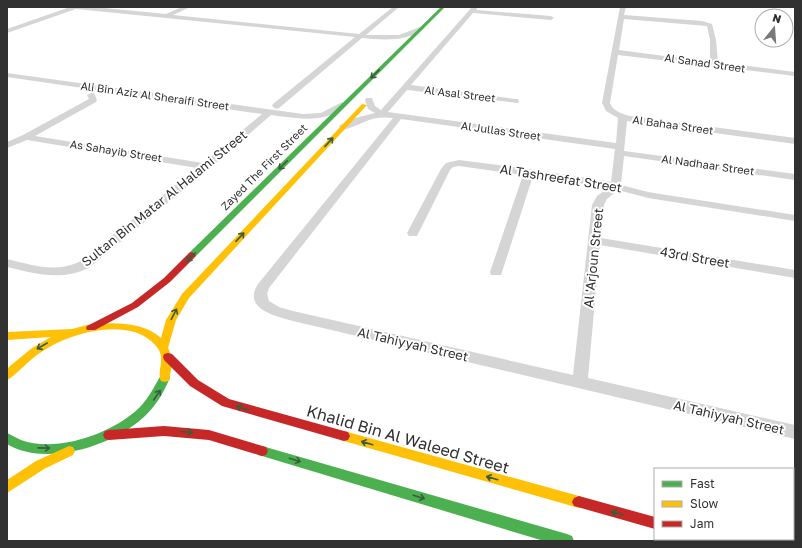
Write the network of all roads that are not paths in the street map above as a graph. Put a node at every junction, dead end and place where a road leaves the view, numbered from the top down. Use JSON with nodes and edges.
{"nodes":[{"id":1,"x":76,"y":7,"type":"edge"},
{"id":2,"x":187,"y":7,"type":"edge"},
{"id":3,"x":396,"y":7,"type":"edge"},
{"id":4,"x":443,"y":7,"type":"edge"},
{"id":5,"x":623,"y":7,"type":"edge"},
{"id":6,"x":473,"y":9,"type":"edge"},
{"id":7,"x":166,"y":16,"type":"junction"},
{"id":8,"x":622,"y":16,"type":"junction"},
{"id":9,"x":551,"y":18,"type":"dead end"},
{"id":10,"x":422,"y":28,"type":"junction"},
{"id":11,"x":7,"y":31,"type":"edge"},
{"id":12,"x":362,"y":36,"type":"junction"},
{"id":13,"x":379,"y":38,"type":"junction"},
{"id":14,"x":614,"y":52,"type":"junction"},
{"id":15,"x":393,"y":57,"type":"junction"},
{"id":16,"x":714,"y":64,"type":"junction"},
{"id":17,"x":795,"y":74,"type":"edge"},
{"id":18,"x":7,"y":75,"type":"edge"},
{"id":19,"x":405,"y":87,"type":"junction"},
{"id":20,"x":91,"y":95,"type":"dead end"},
{"id":21,"x":372,"y":97,"type":"joint"},
{"id":22,"x":514,"y":101,"type":"dead end"},
{"id":23,"x":348,"y":102,"type":"junction"},
{"id":24,"x":272,"y":109,"type":"junction"},
{"id":25,"x":382,"y":114,"type":"junction"},
{"id":26,"x":398,"y":116,"type":"junction"},
{"id":27,"x":303,"y":117,"type":"junction"},
{"id":28,"x":623,"y":117,"type":"junction"},
{"id":29,"x":343,"y":127,"type":"junction"},
{"id":30,"x":26,"y":137,"type":"junction"},
{"id":31,"x":309,"y":140,"type":"junction"},
{"id":32,"x":795,"y":141,"type":"edge"},
{"id":33,"x":7,"y":145,"type":"edge"},
{"id":34,"x":621,"y":150,"type":"junction"},
{"id":35,"x":206,"y":166,"type":"junction"},
{"id":36,"x":529,"y":172,"type":"junction"},
{"id":37,"x":795,"y":177,"type":"edge"},
{"id":38,"x":616,"y":186,"type":"junction"},
{"id":39,"x":795,"y":218,"type":"edge"},
{"id":40,"x":413,"y":233,"type":"dead end"},
{"id":41,"x":594,"y":240,"type":"junction"},
{"id":42,"x":7,"y":263,"type":"edge"},
{"id":43,"x":496,"y":272,"type":"dead end"},
{"id":44,"x":795,"y":274,"type":"edge"},
{"id":45,"x":91,"y":328,"type":"junction"},
{"id":46,"x":78,"y":331,"type":"junction"},
{"id":47,"x":7,"y":336,"type":"edge"},
{"id":48,"x":164,"y":346,"type":"junction"},
{"id":49,"x":168,"y":357,"type":"junction"},
{"id":50,"x":7,"y":376,"type":"edge"},
{"id":51,"x":580,"y":383,"type":"junction"},
{"id":52,"x":795,"y":432,"type":"edge"},
{"id":53,"x":106,"y":435,"type":"junction"},
{"id":54,"x":7,"y":438,"type":"edge"},
{"id":55,"x":87,"y":443,"type":"junction"},
{"id":56,"x":7,"y":487,"type":"edge"},
{"id":57,"x":654,"y":523,"type":"edge"},
{"id":58,"x":567,"y":541,"type":"edge"}],
"edges":[{"from":1,"to":7,"type":"street"},
{"from":1,"to":11,"type":"street"},
{"from":2,"to":7,"type":"street"},
{"from":3,"to":12,"type":"street","name":"Sultan Bin Matar Al Halami Street"},
{"from":4,"to":10,"type":"main road","name":"Zayed The First Street"},
{"from":5,"to":8,"type":"street","name":"Al Bahaa Street"},
{"from":6,"to":9,"type":"street","name":"Al Asal Street"},
{"from":6,"to":19,"type":"street","name":"Al Asal Street"},
{"from":7,"to":12,"type":"street"},
{"from":8,"to":14,"type":"street","name":"Al Bahaa Street"},
{"from":8,"to":16,"type":"street"},
{"from":10,"to":13,"type":"street"},
{"from":10,"to":15,"type":"main road","name":"Zayed The First Street"},
{"from":12,"to":13,"type":"street"},
{"from":12,"to":24,"type":"street","name":"Sultan Bin Matar Al Halami Street"},
{"from":13,"to":15,"type":"street"},
{"from":14,"to":16,"type":"street","name":"Al Sanad Street"},
{"from":14,"to":28,"type":"street","name":"Al Bahaa Street"},
{"from":15,"to":23,"type":"main road","name":"Zayed The First Street","one_way":true},
{"from":16,"to":17,"type":"street","name":"Al Sanad Street"},
{"from":18,"to":24,"type":"street","name":"Ali Bin Aziz Al Sheraifi Street"},
{"from":19,"to":22,"type":"street","name":"Al Asal Street"},
{"from":19,"to":25,"type":"street","name":"Al Asal Street"},
{"from":20,"to":30,"type":"street"},
{"from":21,"to":25,"type":"street"},
{"from":21,"to":29,"type":"main road"},
{"from":23,"to":27,"type":"street","name":"Ali Bin Aziz Al Sheraifi Street"},
{"from":23,"to":31,"type":"main road","name":"Zayed The First Street"},
{"from":24,"to":27,"type":"street","name":"Ali Bin Aziz Al Sheraifi Street"},
{"from":24,"to":35,"type":"street","name":"Sultan Bin Matar Al Halami Street"},
{"from":25,"to":26,"type":"street","name":"Al Jullas Street"},
{"from":25,"to":29,"type":"street","name":"Al Jullas Street"},
{"from":26,"to":34,"type":"street","name":"Al Jullas Street"},
{"from":26,"to":51,"type":"street","name":"Al Tahiyyah Street"},
{"from":27,"to":31,"type":"street"},
{"from":28,"to":32,"type":"street","name":"Al Bahaa Street"},
{"from":28,"to":34,"type":"street"},
{"from":48,"to":29,"type":"main road","one_way":true},
{"from":30,"to":33,"type":"street"},
{"from":30,"to":35,"type":"street","name":"As Sahayib Street"},
{"from":31,"to":45,"type":"main road","name":"Zayed The First Street","one_way":true},
{"from":34,"to":37,"type":"street","name":"Al Nadhaar Street"},
{"from":34,"to":38,"type":"street"},
{"from":35,"to":42,"type":"street","name":"Sultan Bin Matar Al Halami Street"},
{"from":36,"to":38,"type":"street","name":"Al Tashreefat Street"},
{"from":36,"to":40,"type":"street","name":"Al Tashreefat Street"},
{"from":36,"to":43,"type":"street"},
{"from":38,"to":39,"type":"street","name":"Al Tashreefat Street"},
{"from":38,"to":41,"type":"street","name":"Al 'Arjoun Street"},
{"from":41,"to":44,"type":"street","name":"43rd Street"},
{"from":41,"to":51,"type":"street","name":"Al 'Arjoun Street"},
{"from":45,"to":46,"type":"main road"},
{"from":45,"to":48,"type":"main road"},
{"from":46,"to":47,"type":"main road"},
{"from":46,"to":50,"type":"main road","one_way":true},
{"from":48,"to":49,"type":"main road"},
{"from":53,"to":49,"type":"main road","one_way":true},
{"from":57,"to":49,"type":"main road","name":"Khalid Bin Al Waleed Street","one_way":true},
{"from":51,"to":52,"type":"street","name":"Al Tahiyyah Street"},
{"from":53,"to":55,"type":"main road"},
{"from":53,"to":58,"type":"main road","one_way":true},
{"from":54,"to":55,"type":"main road","one_way":true},
{"from":55,"to":56,"type":"main road"}]}
